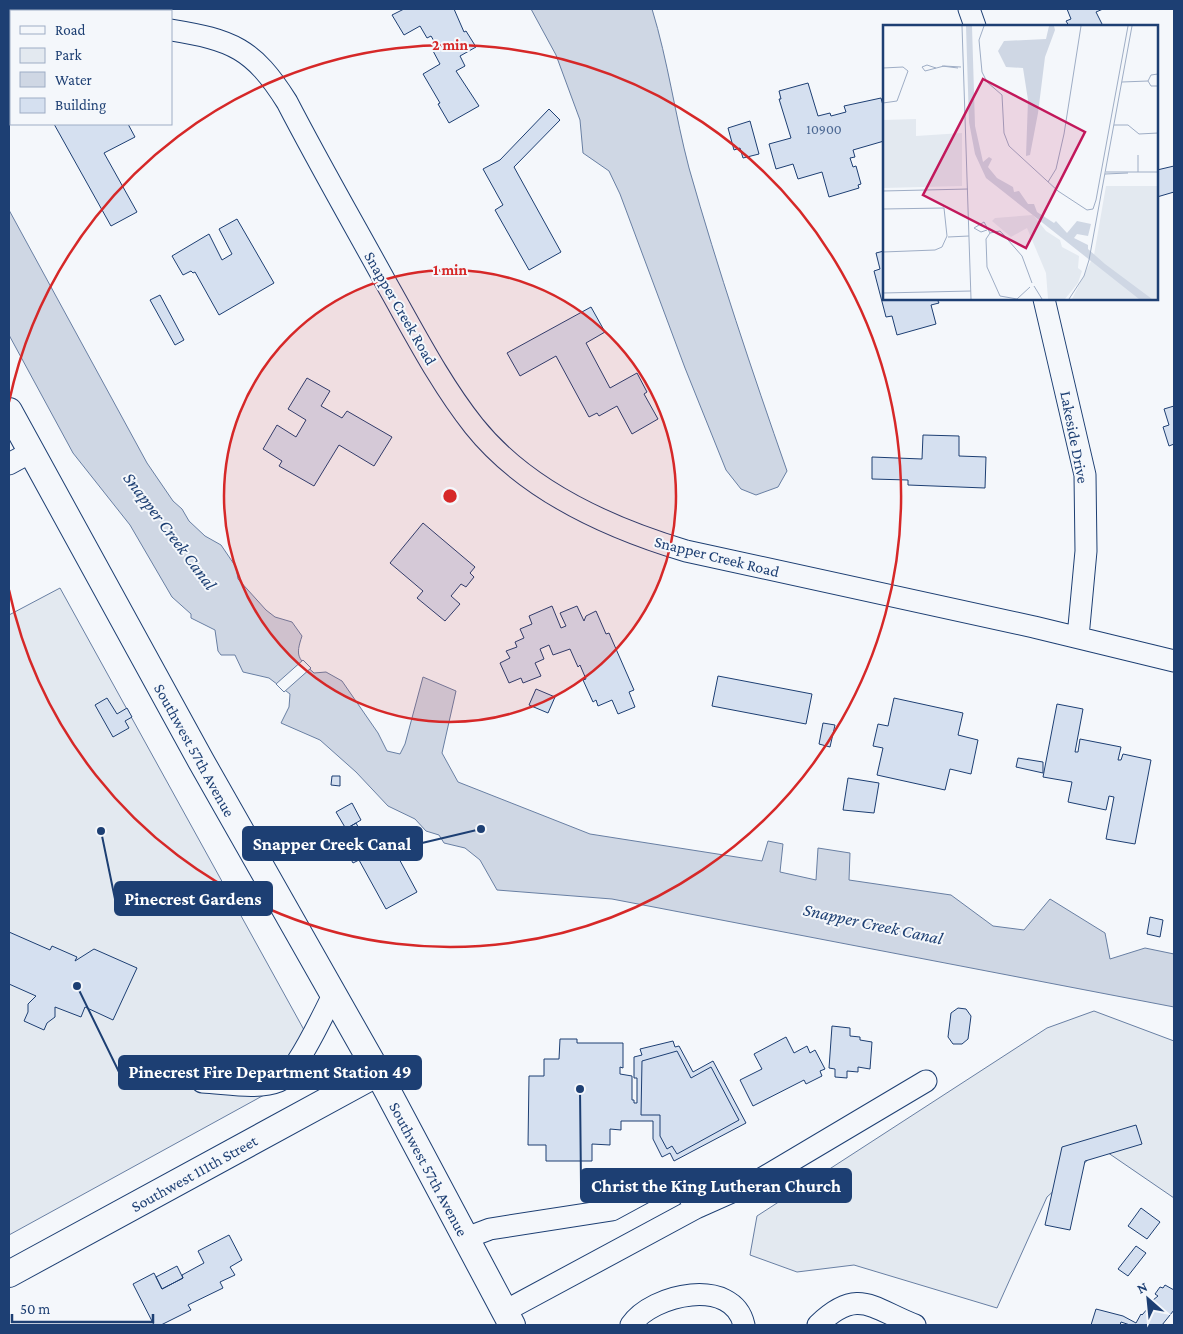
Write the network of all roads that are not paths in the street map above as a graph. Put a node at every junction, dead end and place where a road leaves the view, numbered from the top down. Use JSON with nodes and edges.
{"nodes":[{"id":1,"x":969,"y":9,"type":"edge"},
{"id":2,"x":975,"y":25,"type":"edge"},
{"id":3,"x":172,"y":30,"type":"edge"},
{"id":4,"x":1044,"y":300,"type":"edge"},
{"id":5,"x":9,"y":411,"type":"edge"},
{"id":6,"x":20,"y":458,"type":"edge"},
{"id":7,"x":1078,"y":637,"type":"junction"},
{"id":8,"x":1174,"y":661,"type":"edge"},
{"id":9,"x":334,"y":993,"type":"junction"},
{"id":10,"x":378,"y":1073,"type":"junction"},
{"id":11,"x":926,"y":1080,"type":"dead end"},
{"id":12,"x":202,"y":1082,"type":"dead end"},
{"id":13,"x":696,"y":1208,"type":"junction"},
{"id":14,"x":466,"y":1238,"type":"junction"},
{"id":15,"x":9,"y":1274,"type":"edge"},
{"id":16,"x":509,"y":1318,"type":"edge"},
{"id":17,"x":896,"y":1321,"type":"edge"},
{"id":18,"x":631,"y":1325,"type":"edge"},
{"id":19,"x":744,"y":1325,"type":"edge"},
{"id":20,"x":818,"y":1325,"type":"edge"},
{"id":21,"x":914,"y":1325,"type":"edge"}],
"edges":[{"from":1,"to":2,"type":"street"},
{"from":3,"to":7,"type":"street","name":"Snapper Creek Road"},
{"from":4,"to":7,"type":"street","name":"Lakeside Drive"},
{"from":5,"to":6,"type":"main road","name":"Southwest 57th Avenue"},
{"from":6,"to":9,"type":"main road","name":"Southwest 57th Avenue"},
{"from":7,"to":8,"type":"street","name":"Snapper Creek Road"},
{"from":9,"to":10,"type":"main road","name":"Southwest 57th Avenue"},
{"from":9,"to":12,"type":"street"},
{"from":10,"to":14,"type":"main road","name":"Southwest 57th Avenue"},
{"from":10,"to":15,"type":"main road","name":"Southwest 111th Street"},
{"from":11,"to":13,"type":"street"},
{"from":13,"to":14,"type":"street"},
{"from":13,"to":16,"type":"street"},
{"from":14,"to":16,"type":"main road","name":"Southwest 57th Avenue"},
{"from":17,"to":20,"type":"street"},
{"from":17,"to":21,"type":"street"},
{"from":18,"to":19,"type":"street"}]}
